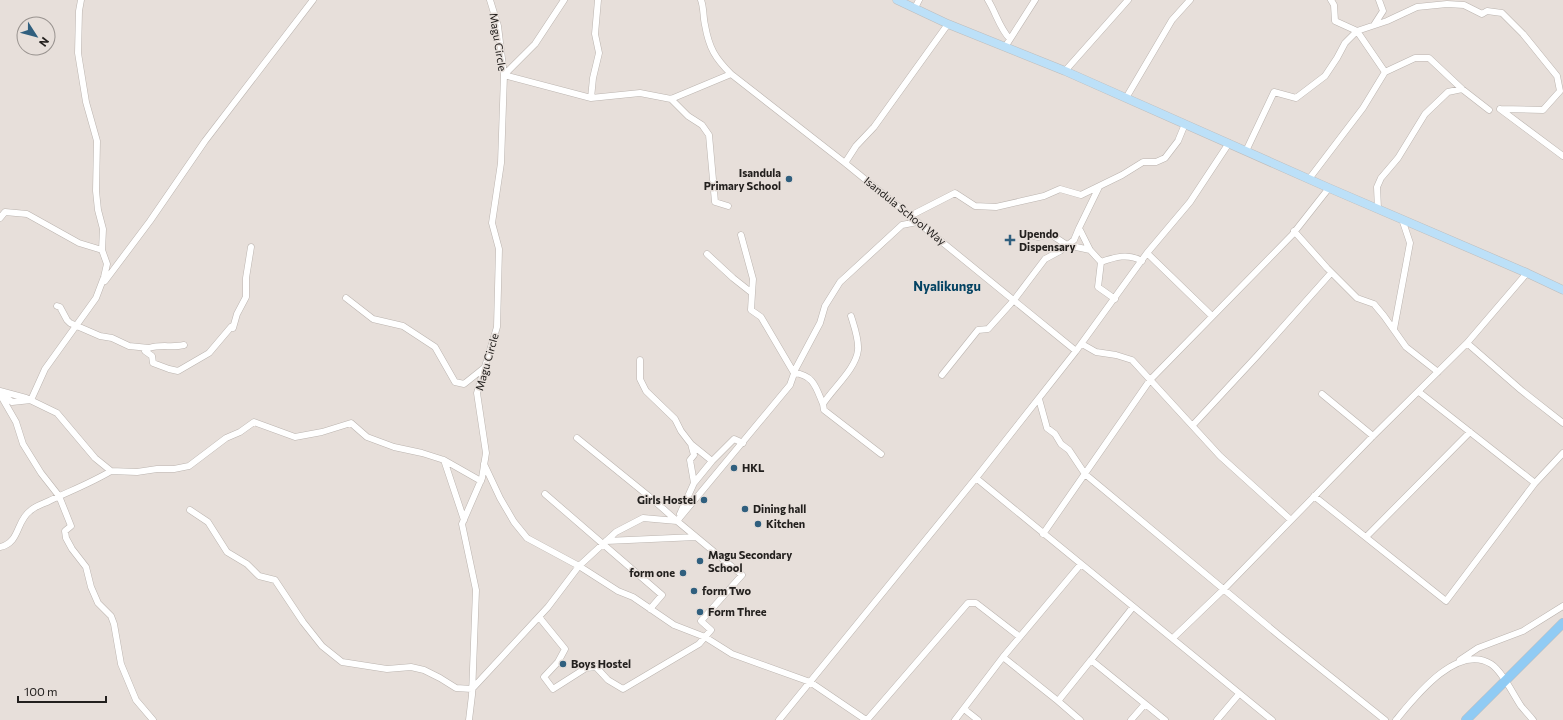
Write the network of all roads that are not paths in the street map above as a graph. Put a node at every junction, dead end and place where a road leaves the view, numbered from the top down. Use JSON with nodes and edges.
{"nodes":[{"id":1,"x":81,"y":0,"type":"edge"},
{"id":2,"x":313,"y":0,"type":"edge"},
{"id":3,"x":490,"y":0,"type":"edge"},
{"id":4,"x":564,"y":0,"type":"edge"},
{"id":5,"x":598,"y":0,"type":"edge"},
{"id":6,"x":701,"y":0,"type":"edge"},
{"id":7,"x":897,"y":0,"type":"edge"},
{"id":8,"x":919,"y":0,"type":"edge"},
{"id":9,"x":988,"y":0,"type":"edge"},
{"id":10,"x":1035,"y":0,"type":"edge"},
{"id":11,"x":1128,"y":0,"type":"edge"},
{"id":12,"x":1190,"y":0,"type":"edge"},
{"id":13,"x":1331,"y":0,"type":"edge"},
{"id":14,"x":1379,"y":0,"type":"edge"},
{"id":15,"x":915,"y":8,"type":"junction"},
{"id":16,"x":948,"y":24,"type":"junction"},
{"id":17,"x":1374,"y":25,"type":"junction"},
{"id":18,"x":1357,"y":31,"type":"junction"},
{"id":19,"x":1010,"y":40,"type":"junction"},
{"id":20,"x":1006,"y":47,"type":"junction"},
{"id":21,"x":1065,"y":71,"type":"junction"},
{"id":22,"x":1385,"y":72,"type":"junction"},
{"id":23,"x":731,"y":74,"type":"junction"},
{"id":24,"x":504,"y":75,"type":"junction"},
{"id":25,"x":1462,"y":89,"type":"junction"},
{"id":26,"x":591,"y":98,"type":"junction"},
{"id":27,"x":1126,"y":98,"type":"junction"},
{"id":28,"x":671,"y":99,"type":"junction"},
{"id":29,"x":1489,"y":110,"type":"dead end"},
{"id":30,"x":1185,"y":124,"type":"junction"},
{"id":31,"x":1229,"y":144,"type":"junction"},
{"id":32,"x":1246,"y":151,"type":"junction"},
{"id":33,"x":1563,"y":156,"type":"edge"},
{"id":34,"x":845,"y":163,"type":"junction"},
{"id":35,"x":1309,"y":179,"type":"junction"},
{"id":36,"x":1099,"y":187,"type":"junction"},
{"id":37,"x":1329,"y":188,"type":"junction"},
{"id":38,"x":728,"y":206,"type":"dead end"},
{"id":39,"x":1378,"y":209,"type":"junction"},
{"id":40,"x":910,"y":216,"type":"junction"},
{"id":41,"x":0,"y":218,"type":"edge"},
{"id":42,"x":1402,"y":219,"type":"junction"},
{"id":43,"x":917,"y":222,"type":"junction"},
{"id":44,"x":1079,"y":228,"type":"junction"},
{"id":45,"x":1294,"y":231,"type":"junction"},
{"id":46,"x":1027,"y":234,"type":"dead end"},
{"id":47,"x":741,"y":235,"type":"dead end"},
{"id":48,"x":1067,"y":245,"type":"junction"},
{"id":49,"x":251,"y":246,"type":"dead end"},
{"id":50,"x":102,"y":250,"type":"junction"},
{"id":51,"x":1090,"y":250,"type":"junction"},
{"id":52,"x":1148,"y":253,"type":"junction"},
{"id":53,"x":707,"y":254,"type":"dead end"},
{"id":54,"x":1142,"y":261,"type":"junction"},
{"id":55,"x":1101,"y":262,"type":"junction"},
{"id":56,"x":1331,"y":273,"type":"junction"},
{"id":57,"x":1527,"y":273,"type":"junction"},
{"id":58,"x":102,"y":285,"type":"junction"},
{"id":59,"x":1563,"y":290,"type":"edge"},
{"id":60,"x":752,"y":293,"type":"junction"},
{"id":61,"x":346,"y":298,"type":"dead end"},
{"id":62,"x":1115,"y":299,"type":"junction"},
{"id":63,"x":1014,"y":300,"type":"junction"},
{"id":64,"x":57,"y":306,"type":"dead end"},
{"id":65,"x":851,"y":316,"type":"dead end"},
{"id":66,"x":1212,"y":316,"type":"junction"},
{"id":67,"x":77,"y":325,"type":"junction"},
{"id":68,"x":1394,"y":329,"type":"junction"},
{"id":69,"x":1467,"y":343,"type":"junction"},
{"id":70,"x":1082,"y":344,"type":"junction"},
{"id":71,"x":184,"y":346,"type":"dead end"},
{"id":72,"x":149,"y":348,"type":"junction"},
{"id":73,"x":1076,"y":351,"type":"junction"},
{"id":74,"x":640,"y":360,"type":"dead end"},
{"id":75,"x":484,"y":368,"type":"junction"},
{"id":76,"x":1438,"y":372,"type":"junction"},
{"id":77,"x":794,"y":373,"type":"junction"},
{"id":78,"x":942,"y":376,"type":"dead end"},
{"id":79,"x":1150,"y":380,"type":"junction"},
{"id":80,"x":1419,"y":392,"type":"junction"},
{"id":81,"x":0,"y":393,"type":"edge"},
{"id":82,"x":1322,"y":394,"type":"dead end"},
{"id":83,"x":1039,"y":399,"type":"junction"},
{"id":84,"x":31,"y":400,"type":"junction"},
{"id":85,"x":823,"y":404,"type":"junction"},
{"id":86,"x":1563,"y":423,"type":"edge"},
{"id":87,"x":1192,"y":425,"type":"junction"},
{"id":88,"x":1470,"y":432,"type":"junction"},
{"id":89,"x":1373,"y":436,"type":"junction"},
{"id":90,"x":577,"y":438,"type":"dead end"},
{"id":91,"x":743,"y":443,"type":"junction"},
{"id":92,"x":691,"y":444,"type":"junction"},
{"id":93,"x":881,"y":454,"type":"dead end"},
{"id":94,"x":1563,"y":455,"type":"edge"},
{"id":95,"x":444,"y":460,"type":"junction"},
{"id":96,"x":712,"y":461,"type":"junction"},
{"id":97,"x":484,"y":464,"type":"junction"},
{"id":98,"x":110,"y":471,"type":"junction"},
{"id":99,"x":1085,"y":474,"type":"junction"},
{"id":100,"x":976,"y":478,"type":"junction"},
{"id":101,"x":481,"y":480,"type":"junction"},
{"id":102,"x":694,"y":483,"type":"junction"},
{"id":103,"x":1535,"y":483,"type":"junction"},
{"id":104,"x":545,"y":494,"type":"dead end"},
{"id":105,"x":59,"y":496,"type":"junction"},
{"id":106,"x":1314,"y":496,"type":"junction"},
{"id":107,"x":190,"y":510,"type":"dead end"},
{"id":108,"x":464,"y":520,"type":"junction"},
{"id":109,"x":1291,"y":520,"type":"junction"},
{"id":110,"x":677,"y":521,"type":"junction"},
{"id":111,"x":1043,"y":534,"type":"junction"},
{"id":112,"x":696,"y":537,"type":"junction"},
{"id":113,"x":1366,"y":537,"type":"junction"},
{"id":114,"x":604,"y":542,"type":"junction"},
{"id":115,"x":0,"y":547,"type":"edge"},
{"id":116,"x":1081,"y":564,"type":"junction"},
{"id":117,"x":579,"y":566,"type":"junction"},
{"id":118,"x":1224,"y":590,"type":"junction"},
{"id":119,"x":1563,"y":606,"type":"edge"},
{"id":120,"x":1133,"y":607,"type":"junction"},
{"id":121,"x":650,"y":609,"type":"junction"},
{"id":122,"x":539,"y":617,"type":"junction"},
{"id":123,"x":1563,"y":623,"type":"edge"},
{"id":124,"x":705,"y":637,"type":"junction"},
{"id":125,"x":1020,"y":637,"type":"junction"},
{"id":126,"x":1172,"y":638,"type":"junction"},
{"id":127,"x":1003,"y":657,"type":"junction"},
{"id":128,"x":1092,"y":660,"type":"junction"},
{"id":129,"x":1455,"y":664,"type":"junction"},
{"id":130,"x":1505,"y":681,"type":"junction"},
{"id":131,"x":810,"y":682,"type":"junction"},
{"id":132,"x":472,"y":689,"type":"junction"},
{"id":133,"x":1239,"y":694,"type":"junction"},
{"id":134,"x":1058,"y":701,"type":"junction"},
{"id":135,"x":1145,"y":704,"type":"junction"},
{"id":136,"x":964,"y":709,"type":"junction"},
{"id":137,"x":153,"y":720,"type":"edge"},
{"id":138,"x":469,"y":720,"type":"edge"},
{"id":139,"x":779,"y":720,"type":"edge"},
{"id":140,"x":866,"y":720,"type":"edge"},
{"id":141,"x":955,"y":720,"type":"edge"},
{"id":142,"x":978,"y":720,"type":"edge"},
{"id":143,"x":1080,"y":720,"type":"edge"},
{"id":144,"x":1131,"y":720,"type":"edge"},
{"id":145,"x":1165,"y":720,"type":"edge"},
{"id":146,"x":1217,"y":720,"type":"edge"},
{"id":147,"x":1272,"y":720,"type":"edge"},
{"id":148,"x":1385,"y":720,"type":"edge"},
{"id":149,"x":1396,"y":720,"type":"edge"},
{"id":150,"x":1466,"y":720,"type":"edge"},
{"id":151,"x":1533,"y":720,"type":"edge"}],
"edges":[{"from":1,"to":50,"type":"street"},
{"from":2,"to":58,"type":"street"},
{"from":3,"to":24,"type":"street","name":"Magu Circle"},
{"from":4,"to":24,"type":"street"},
{"from":5,"to":26,"type":"street"},
{"from":6,"to":23,"type":"street","name":"Isandula School Way"},
{"from":7,"to":15,"type":"main road"},
{"from":8,"to":15,"type":"street"},
{"from":9,"to":19,"type":"street"},
{"from":10,"to":19,"type":"street"},
{"from":11,"to":21,"type":"street"},
{"from":12,"to":27,"type":"street"},
{"from":13,"to":18,"type":"street"},
{"from":14,"to":17,"type":"street"},
{"from":15,"to":16,"type":"main road"},
{"from":16,"to":20,"type":"main road"},
{"from":16,"to":34,"type":"street"},
{"from":17,"to":18,"type":"street"},
{"from":17,"to":33,"type":"street"},
{"from":18,"to":22,"type":"street"},
{"from":18,"to":32,"type":"street"},
{"from":19,"to":20,"type":"street"},
{"from":20,"to":21,"type":"main road"},
{"from":21,"to":27,"type":"main road"},
{"from":22,"to":25,"type":"street"},
{"from":22,"to":35,"type":"street"},
{"from":23,"to":28,"type":"street"},
{"from":23,"to":34,"type":"street","name":"Isandula School Way"},
{"from":24,"to":26,"type":"street"},
{"from":24,"to":75,"type":"street","name":"Magu Circle"},
{"from":25,"to":29,"type":"street"},
{"from":25,"to":39,"type":"street"},
{"from":26,"to":28,"type":"street"},
{"from":27,"to":30,"type":"main road"},
{"from":28,"to":38,"type":"street"},
{"from":30,"to":31,"type":"main road"},
{"from":30,"to":36,"type":"street"},
{"from":31,"to":32,"type":"main road"},
{"from":31,"to":52,"type":"street"},
{"from":32,"to":35,"type":"main road"},
{"from":34,"to":40,"type":"street","name":"Isandula School Way"},
{"from":35,"to":37,"type":"main road"},
{"from":36,"to":40,"type":"street"},
{"from":36,"to":44,"type":"street"},
{"from":37,"to":39,"type":"main road"},
{"from":37,"to":45,"type":"street"},
{"from":39,"to":42,"type":"main road"},
{"from":40,"to":43,"type":"street","name":"Isandula School Way"},
{"from":41,"to":50,"type":"street"},
{"from":42,"to":57,"type":"main road"},
{"from":42,"to":68,"type":"street"},
{"from":43,"to":63,"type":"street","name":"Isandula School Way"},
{"from":43,"to":77,"type":"street"},
{"from":44,"to":48,"type":"street"},
{"from":44,"to":51,"type":"street"},
{"from":45,"to":56,"type":"street"},
{"from":45,"to":66,"type":"street"},
{"from":46,"to":48,"type":"street"},
{"from":47,"to":60,"type":"street"},
{"from":48,"to":51,"type":"street"},
{"from":48,"to":63,"type":"street"},
{"from":49,"to":72,"type":"street"},
{"from":50,"to":58,"type":"street"},
{"from":51,"to":55,"type":"street"},
{"from":52,"to":54,"type":"street"},
{"from":52,"to":66,"type":"street"},
{"from":53,"to":60,"type":"street"},
{"from":54,"to":55,"type":"street"},
{"from":54,"to":62,"type":"street"},
{"from":55,"to":62,"type":"street"},
{"from":56,"to":68,"type":"street"},
{"from":56,"to":87,"type":"street"},
{"from":57,"to":59,"type":"main road"},
{"from":57,"to":69,"type":"street"},
{"from":58,"to":67,"type":"street"},
{"from":60,"to":77,"type":"street"},
{"from":61,"to":75,"type":"street"},
{"from":62,"to":70,"type":"street"},
{"from":63,"to":73,"type":"street","name":"Isandula School Way"},
{"from":63,"to":78,"type":"street"},
{"from":64,"to":67,"type":"street"},
{"from":65,"to":85,"type":"street"},
{"from":66,"to":79,"type":"street"},
{"from":67,"to":72,"type":"street"},
{"from":67,"to":84,"type":"street"},
{"from":68,"to":76,"type":"street"},
{"from":69,"to":76,"type":"street"},
{"from":69,"to":86,"type":"street"},
{"from":70,"to":73,"type":"street"},
{"from":70,"to":79,"type":"street"},
{"from":71,"to":72,"type":"street"},
{"from":73,"to":83,"type":"street"},
{"from":74,"to":92,"type":"street"},
{"from":75,"to":97,"type":"street","name":"Magu Circle"},
{"from":76,"to":80,"type":"street"},
{"from":77,"to":85,"type":"street"},
{"from":77,"to":91,"type":"street"},
{"from":79,"to":87,"type":"street"},
{"from":79,"to":99,"type":"street"},
{"from":80,"to":88,"type":"street"},
{"from":80,"to":89,"type":"street"},
{"from":81,"to":84,"type":"street"},
{"from":81,"to":105,"type":"street"},
{"from":82,"to":89,"type":"street"},
{"from":83,"to":99,"type":"street"},
{"from":83,"to":100,"type":"street"},
{"from":84,"to":98,"type":"street"},
{"from":85,"to":93,"type":"street"},
{"from":87,"to":109,"type":"street"},
{"from":88,"to":103,"type":"street"},
{"from":88,"to":113,"type":"street"},
{"from":89,"to":106,"type":"street"},
{"from":90,"to":110,"type":"street"},
{"from":91,"to":96,"type":"street"},
{"from":91,"to":110,"type":"street"},
{"from":92,"to":96,"type":"street"},
{"from":92,"to":102,"type":"street"},
{"from":94,"to":103,"type":"street"},
{"from":95,"to":98,"type":"street"},
{"from":95,"to":101,"type":"street"},
{"from":95,"to":108,"type":"street"},
{"from":96,"to":102,"type":"street"},
{"from":97,"to":101,"type":"street","name":"Magu Circle"},
{"from":97,"to":117,"type":"street"},
{"from":98,"to":105,"type":"street"},
{"from":99,"to":111,"type":"street"},
{"from":99,"to":118,"type":"street"},
{"from":100,"to":111,"type":"street"},
{"from":100,"to":131,"type":"street"},
{"from":101,"to":108,"type":"street","name":"Magu Circle"},
{"from":102,"to":110,"type":"street"},
{"from":103,"to":113,"type":"street"},
{"from":104,"to":114,"type":"street"},
{"from":105,"to":115,"type":"street"},
{"from":105,"to":137,"type":"street"},
{"from":106,"to":109,"type":"street"},
{"from":106,"to":113,"type":"street"},
{"from":107,"to":132,"type":"street"},
{"from":108,"to":132,"type":"street","name":"Magu Circle"},
{"from":109,"to":118,"type":"street"},
{"from":110,"to":112,"type":"street"},
{"from":110,"to":114,"type":"street"},
{"from":111,"to":116,"type":"street"},
{"from":112,"to":114,"type":"street"},
{"from":112,"to":124,"type":"street"},
{"from":114,"to":117,"type":"street"},
{"from":114,"to":121,"type":"street"},
{"from":116,"to":120,"type":"street"},
{"from":116,"to":125,"type":"street"},
{"from":117,"to":121,"type":"street"},
{"from":117,"to":122,"type":"street"},
{"from":118,"to":126,"type":"street"},
{"from":118,"to":148,"type":"street"},
{"from":119,"to":129,"type":"street"},
{"from":120,"to":126,"type":"street"},
{"from":120,"to":128,"type":"street"},
{"from":121,"to":124,"type":"street"},
{"from":122,"to":124,"type":"street"},
{"from":122,"to":132,"type":"street"},
{"from":123,"to":130,"type":"highway"},
{"from":124,"to":131,"type":"street"},
{"from":125,"to":127,"type":"street"},
{"from":125,"to":140,"type":"street"},
{"from":126,"to":133,"type":"street"},
{"from":127,"to":134,"type":"street"},
{"from":127,"to":136,"type":"street"},
{"from":128,"to":134,"type":"street"},
{"from":128,"to":135,"type":"street"},
{"from":129,"to":130,"type":"street"},
{"from":129,"to":149,"type":"street"},
{"from":130,"to":150,"type":"highway"},
{"from":130,"to":151,"type":"street"},
{"from":131,"to":139,"type":"street"},
{"from":131,"to":140,"type":"street"},
{"from":132,"to":138,"type":"street","name":"Magu Circle"},
{"from":133,"to":146,"type":"street"},
{"from":133,"to":147,"type":"street"},
{"from":134,"to":143,"type":"street"},
{"from":135,"to":144,"type":"street"},
{"from":135,"to":145,"type":"street"},
{"from":136,"to":141,"type":"street"},
{"from":136,"to":142,"type":"street"}]}
